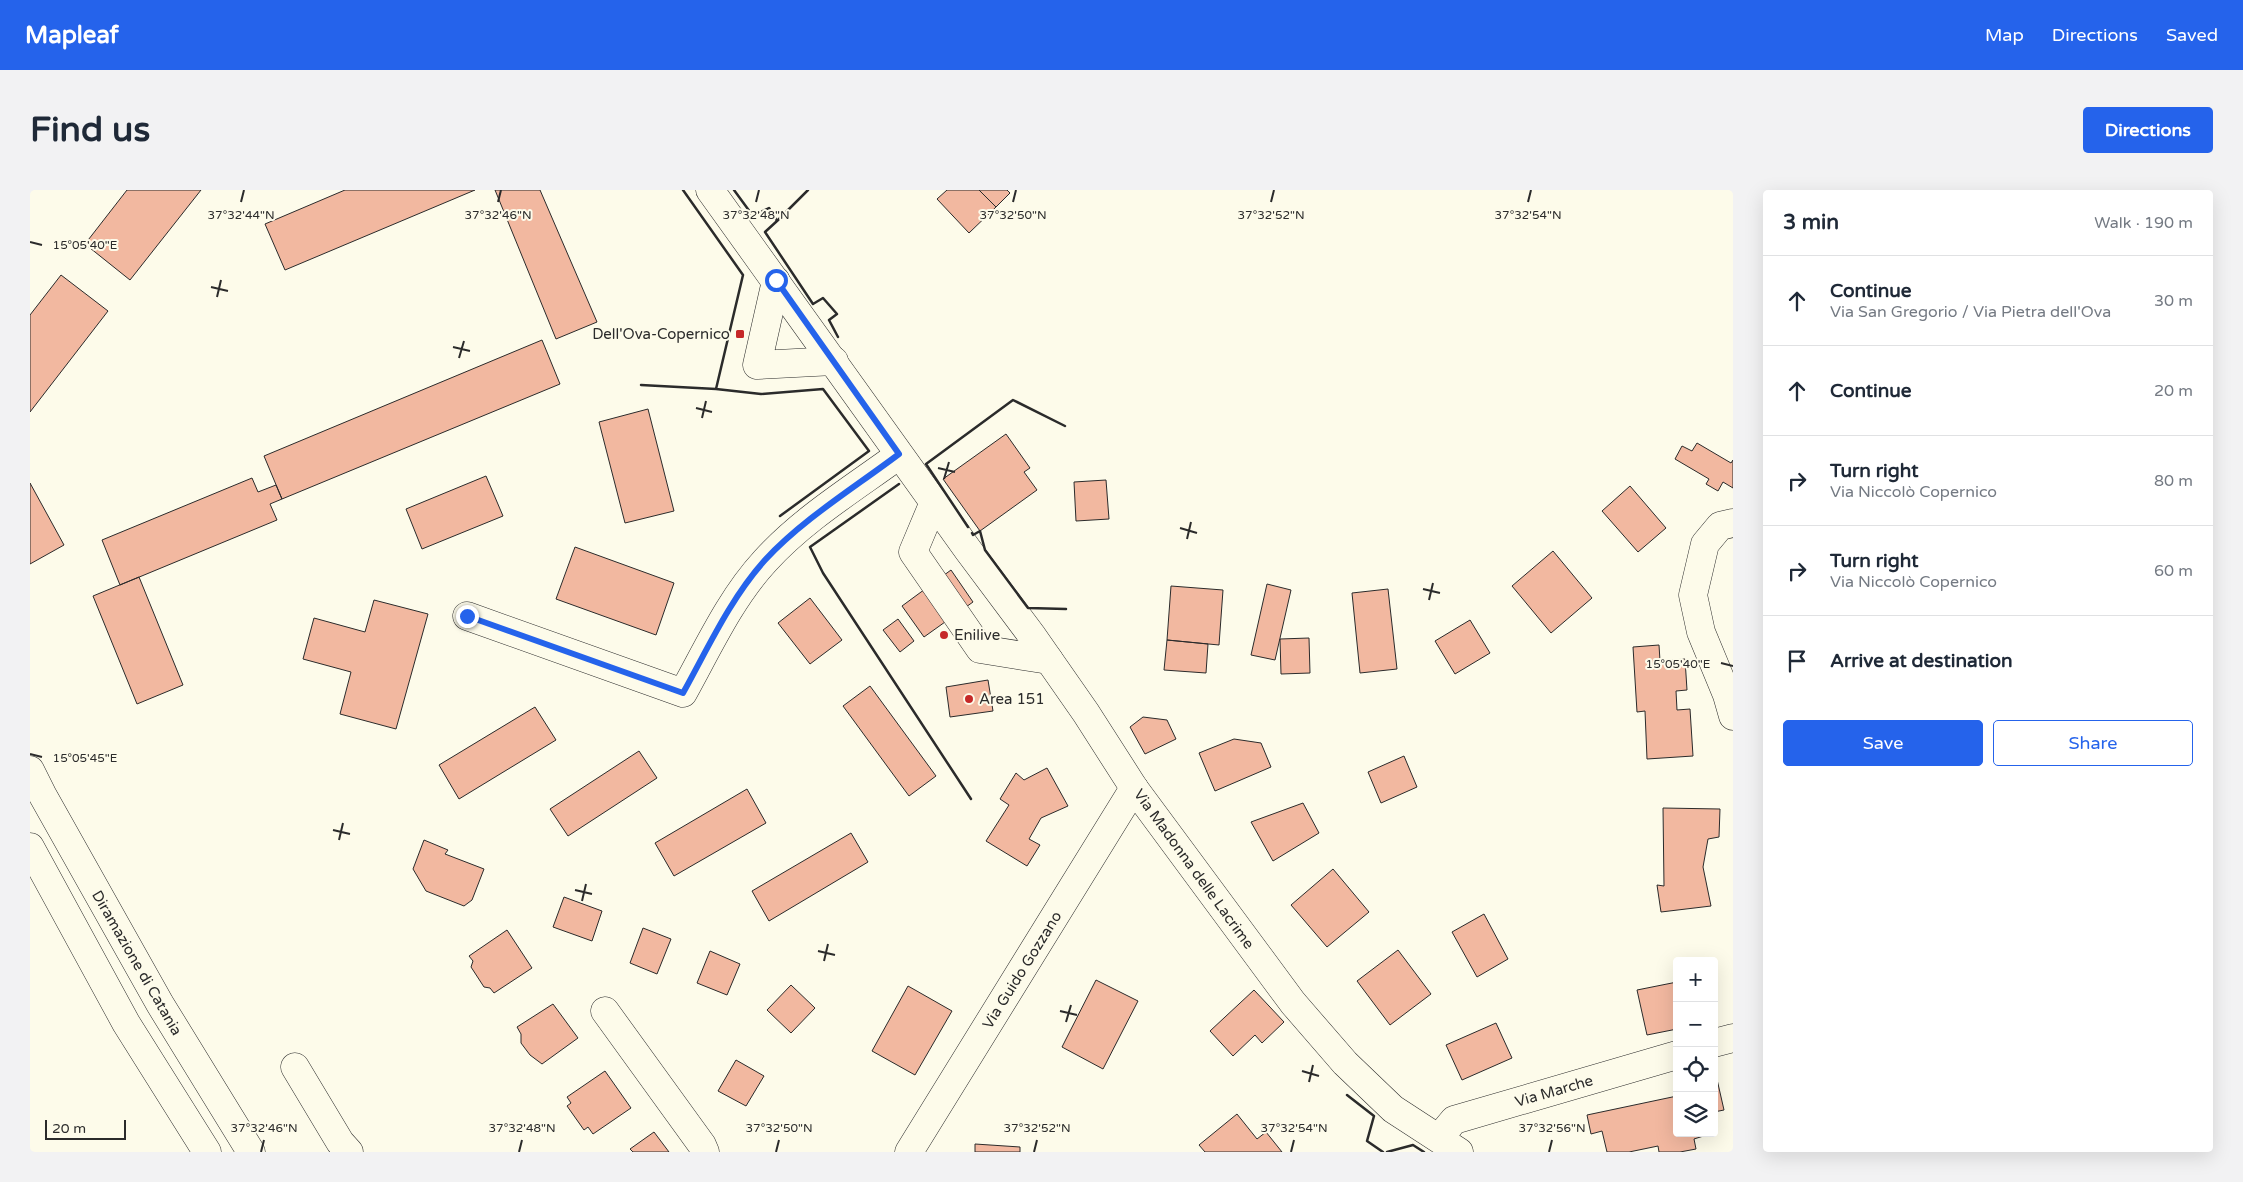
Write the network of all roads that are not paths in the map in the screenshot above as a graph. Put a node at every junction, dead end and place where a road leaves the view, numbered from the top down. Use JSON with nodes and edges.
{"nodes":[{"id":1,"x":710,"y":190,"type":"edge"},
{"id":2,"x":776,"y":280,"type":"junction"},
{"id":3,"x":834,"y":361,"type":"junction"},
{"id":4,"x":899,"y":454,"type":"junction"},
{"id":5,"x":934,"y":502,"type":"junction"},
{"id":6,"x":1733,"y":523,"type":"edge"},
{"id":7,"x":467,"y":616,"type":"dead end"},
{"id":8,"x":1049,"y":660,"type":"junction"},
{"id":9,"x":1733,"y":716,"type":"edge"},
{"id":10,"x":30,"y":770,"type":"edge"},
{"id":11,"x":1134,"y":788,"type":"junction"},
{"id":12,"x":30,"y":846,"type":"edge"},
{"id":13,"x":605,"y":1011,"type":"dead end"},
{"id":14,"x":1733,"y":1038,"type":"edge"},
{"id":15,"x":1718,"y":1043,"type":"edge"},
{"id":16,"x":1673,"y":1055,"type":"edge"},
{"id":17,"x":295,"y":1067,"type":"dead end"},
{"id":18,"x":1449,"y":1145,"type":"edge"},
{"id":19,"x":207,"y":1152,"type":"edge"},
{"id":20,"x":251,"y":1152,"type":"edge"},
{"id":21,"x":349,"y":1152,"type":"edge"},
{"id":22,"x":704,"y":1152,"type":"edge"},
{"id":23,"x":909,"y":1152,"type":"edge"}],
"edges":[{"from":1,"to":2,"type":"main road","name":"Via Madonna delle Lacrime"},
{"from":2,"to":3,"type":"main road","name":"Via Madonna delle Lacrime"},
{"from":2,"to":3,"type":"main road"},
{"from":3,"to":4,"type":"main road","name":"Via Madonna delle Lacrime"},
{"from":4,"to":5,"type":"main road","name":"Via Madonna delle Lacrime"},
{"from":4,"to":7,"type":"main road"},
{"from":5,"to":8,"type":"main road","name":"Via Madonna delle Lacrime"},
{"from":5,"to":8,"type":"main road"},
{"from":6,"to":9,"type":"main road"},
{"from":8,"to":11,"type":"main road","name":"Via Madonna delle Lacrime"},
{"from":10,"to":20,"type":"main road","name":"Diramazione di Catania"},
{"from":11,"to":18,"type":"main road","name":"Via Madonna delle Lacrime"},
{"from":11,"to":23,"type":"main road","name":"Via Guido Gozzano"},
{"from":12,"to":19,"type":"main road"},
{"from":13,"to":22,"type":"main road"},
{"from":14,"to":15,"type":"main road"},
{"from":16,"to":18,"type":"main road","name":"Via Marche"},
{"from":17,"to":21,"type":"main road"}]}
